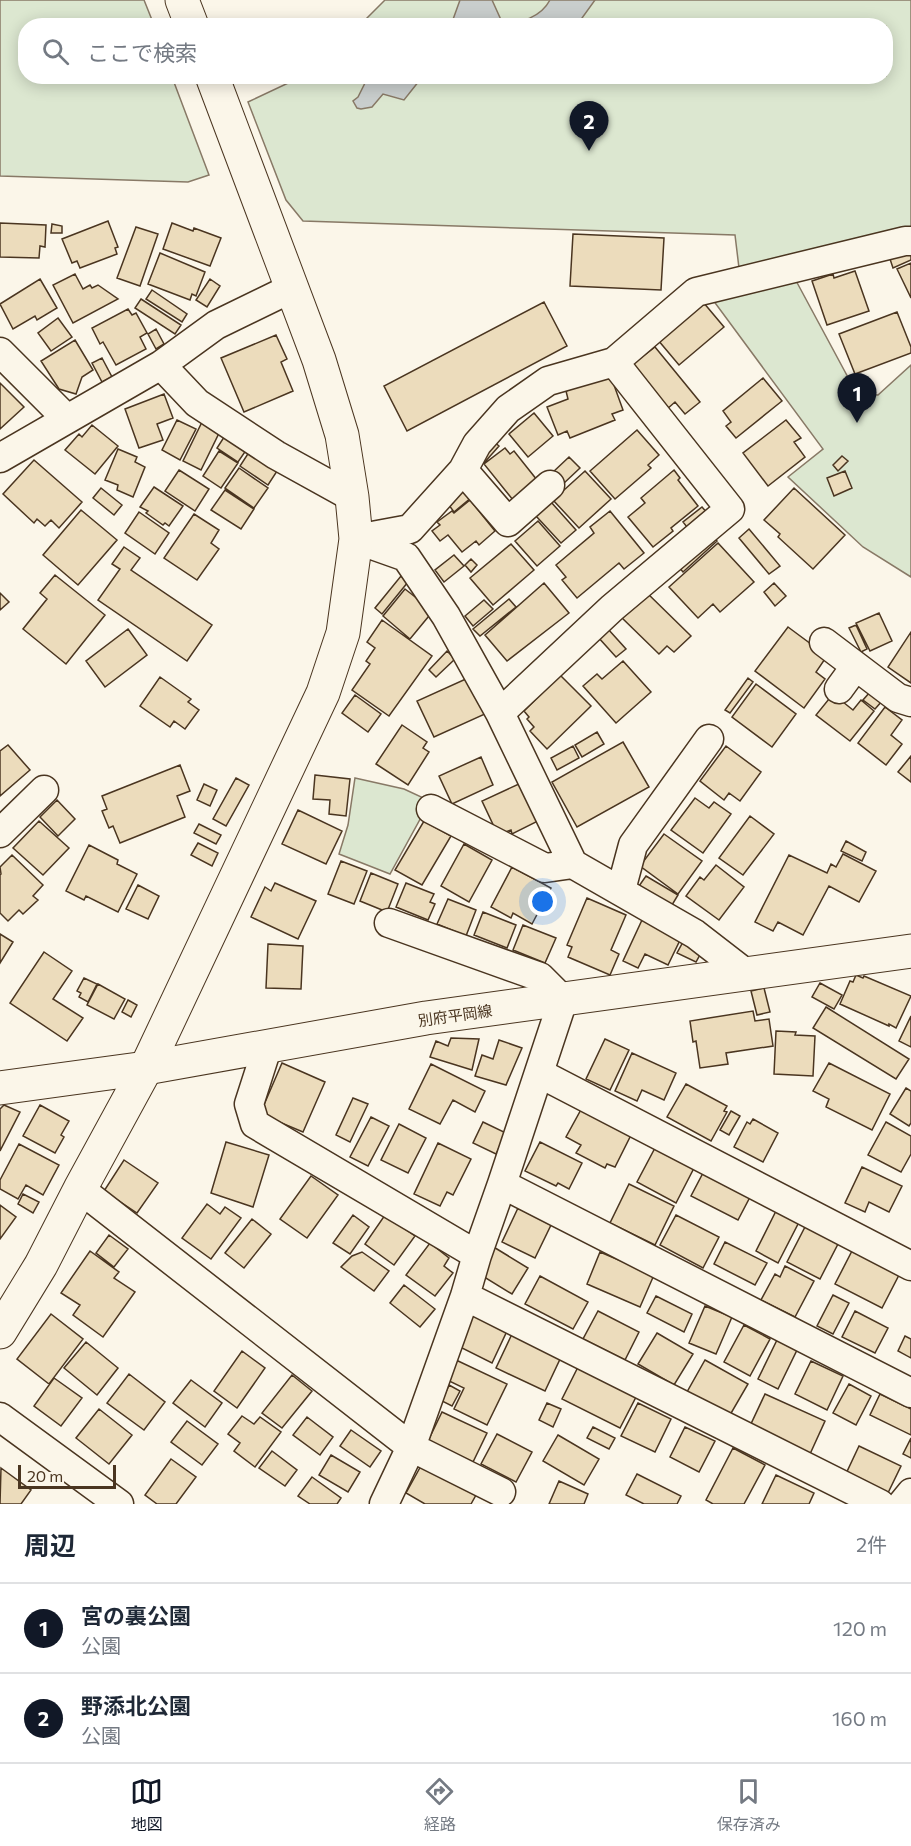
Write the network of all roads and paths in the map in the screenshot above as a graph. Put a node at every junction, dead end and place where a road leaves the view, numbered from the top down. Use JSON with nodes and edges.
{"nodes":[{"id":1,"x":182,"y":0,"type":"edge"},
{"id":2,"x":189,"y":18,"type":"edge"},
{"id":3,"x":215,"y":84,"type":"edge"},
{"id":4,"x":911,"y":241,"type":"edge"},
{"id":5,"x":292,"y":288,"type":"junction"},
{"id":6,"x":0,"y":352,"type":"edge"},
{"id":7,"x":614,"y":362,"type":"junction"},
{"id":8,"x":161,"y":365,"type":"junction"},
{"id":9,"x":67,"y":419,"type":"junction"},
{"id":10,"x":0,"y":458,"type":"edge"},
{"id":11,"x":463,"y":470,"type":"junction"},
{"id":12,"x":550,"y":485,"type":"dead end"},
{"id":13,"x":352,"y":497,"type":"junction"},
{"id":14,"x":356,"y":539,"type":"junction"},
{"id":15,"x":824,"y":642,"type":"dead end"},
{"id":16,"x":911,"y":702,"type":"edge"},
{"id":17,"x":500,"y":713,"type":"junction"},
{"id":18,"x":709,"y":739,"type":"dead end"},
{"id":19,"x":44,"y":790,"type":"dead end"},
{"id":20,"x":430,"y":809,"type":"dead end"},
{"id":21,"x":0,"y":833,"type":"edge"},
{"id":22,"x":573,"y":864,"type":"junction"},
{"id":23,"x":621,"y":890,"type":"junction"},
{"id":24,"x":389,"y":923,"type":"dead end"},
{"id":25,"x":911,"y":951,"type":"edge"},
{"id":26,"x":748,"y":975,"type":"junction"},
{"id":27,"x":563,"y":1000,"type":"junction"},
{"id":28,"x":268,"y":1045,"type":"junction"},
{"id":29,"x":146,"y":1068,"type":"junction"},
{"id":30,"x":539,"y":1073,"type":"junction"},
{"id":31,"x":0,"y":1088,"type":"edge"},
{"id":32,"x":502,"y":1184,"type":"junction"},
{"id":33,"x":80,"y":1190,"type":"junction"},
{"id":34,"x":477,"y":1255,"type":"junction"},
{"id":35,"x":911,"y":1266,"type":"edge"},
{"id":36,"x":465,"y":1296,"type":"junction"},
{"id":37,"x":0,"y":1332,"type":"edge"},
{"id":38,"x":911,"y":1393,"type":"edge"},
{"id":39,"x":0,"y":1417,"type":"edge"},
{"id":40,"x":411,"y":1447,"type":"junction"},
{"id":41,"x":501,"y":1492,"type":"dead end"},
{"id":42,"x":911,"y":1493,"type":"edge"},
{"id":43,"x":119,"y":1504,"type":"edge"},
{"id":44,"x":384,"y":1504,"type":"edge"},
{"id":45,"x":880,"y":1504,"type":"edge"},
{"id":46,"x":902,"y":1504,"type":"edge"}],
"edges":[{"from":1,"to":2,"type":"street"},
{"from":3,"to":5,"type":"street"},
{"from":4,"to":7,"type":"street"},
{"from":5,"to":8,"type":"street"},
{"from":5,"to":13,"type":"street"},
{"from":6,"to":9,"type":"street"},
{"from":7,"to":11,"type":"street"},
{"from":7,"to":17,"type":"street"},
{"from":8,"to":9,"type":"street"},
{"from":8,"to":13,"type":"street"},
{"from":9,"to":10,"type":"street"},
{"from":11,"to":12,"type":"street"},
{"from":11,"to":14,"type":"street"},
{"from":13,"to":14,"type":"street"},
{"from":14,"to":17,"type":"street"},
{"from":14,"to":29,"type":"street"},
{"from":15,"to":16,"type":"street"},
{"from":17,"to":22,"type":"street"},
{"from":18,"to":23,"type":"street"},
{"from":19,"to":21,"type":"street"},
{"from":20,"to":22,"type":"street"},
{"from":22,"to":23,"type":"street"},
{"from":23,"to":26,"type":"street"},
{"from":24,"to":27,"type":"street"},
{"from":25,"to":26,"type":"street","name":"別府平岡線"},
{"from":26,"to":27,"type":"street","name":"別府平岡線"},
{"from":27,"to":28,"type":"street","name":"別府平岡線"},
{"from":27,"to":30,"type":"street"},
{"from":28,"to":29,"type":"street","name":"別府平岡線"},
{"from":28,"to":34,"type":"street"},
{"from":29,"to":31,"type":"street","name":"別府平岡線"},
{"from":29,"to":33,"type":"street"},
{"from":30,"to":32,"type":"street"},
{"from":30,"to":35,"type":"street"},
{"from":32,"to":34,"type":"street"},
{"from":32,"to":38,"type":"street"},
{"from":33,"to":37,"type":"street"},
{"from":33,"to":40,"type":"street"},
{"from":34,"to":36,"type":"street"},
{"from":36,"to":40,"type":"street"},
{"from":36,"to":45,"type":"street"},
{"from":39,"to":43,"type":"street"},
{"from":40,"to":41,"type":"street"},
{"from":40,"to":44,"type":"street"},
{"from":42,"to":46,"type":"street"}]}
